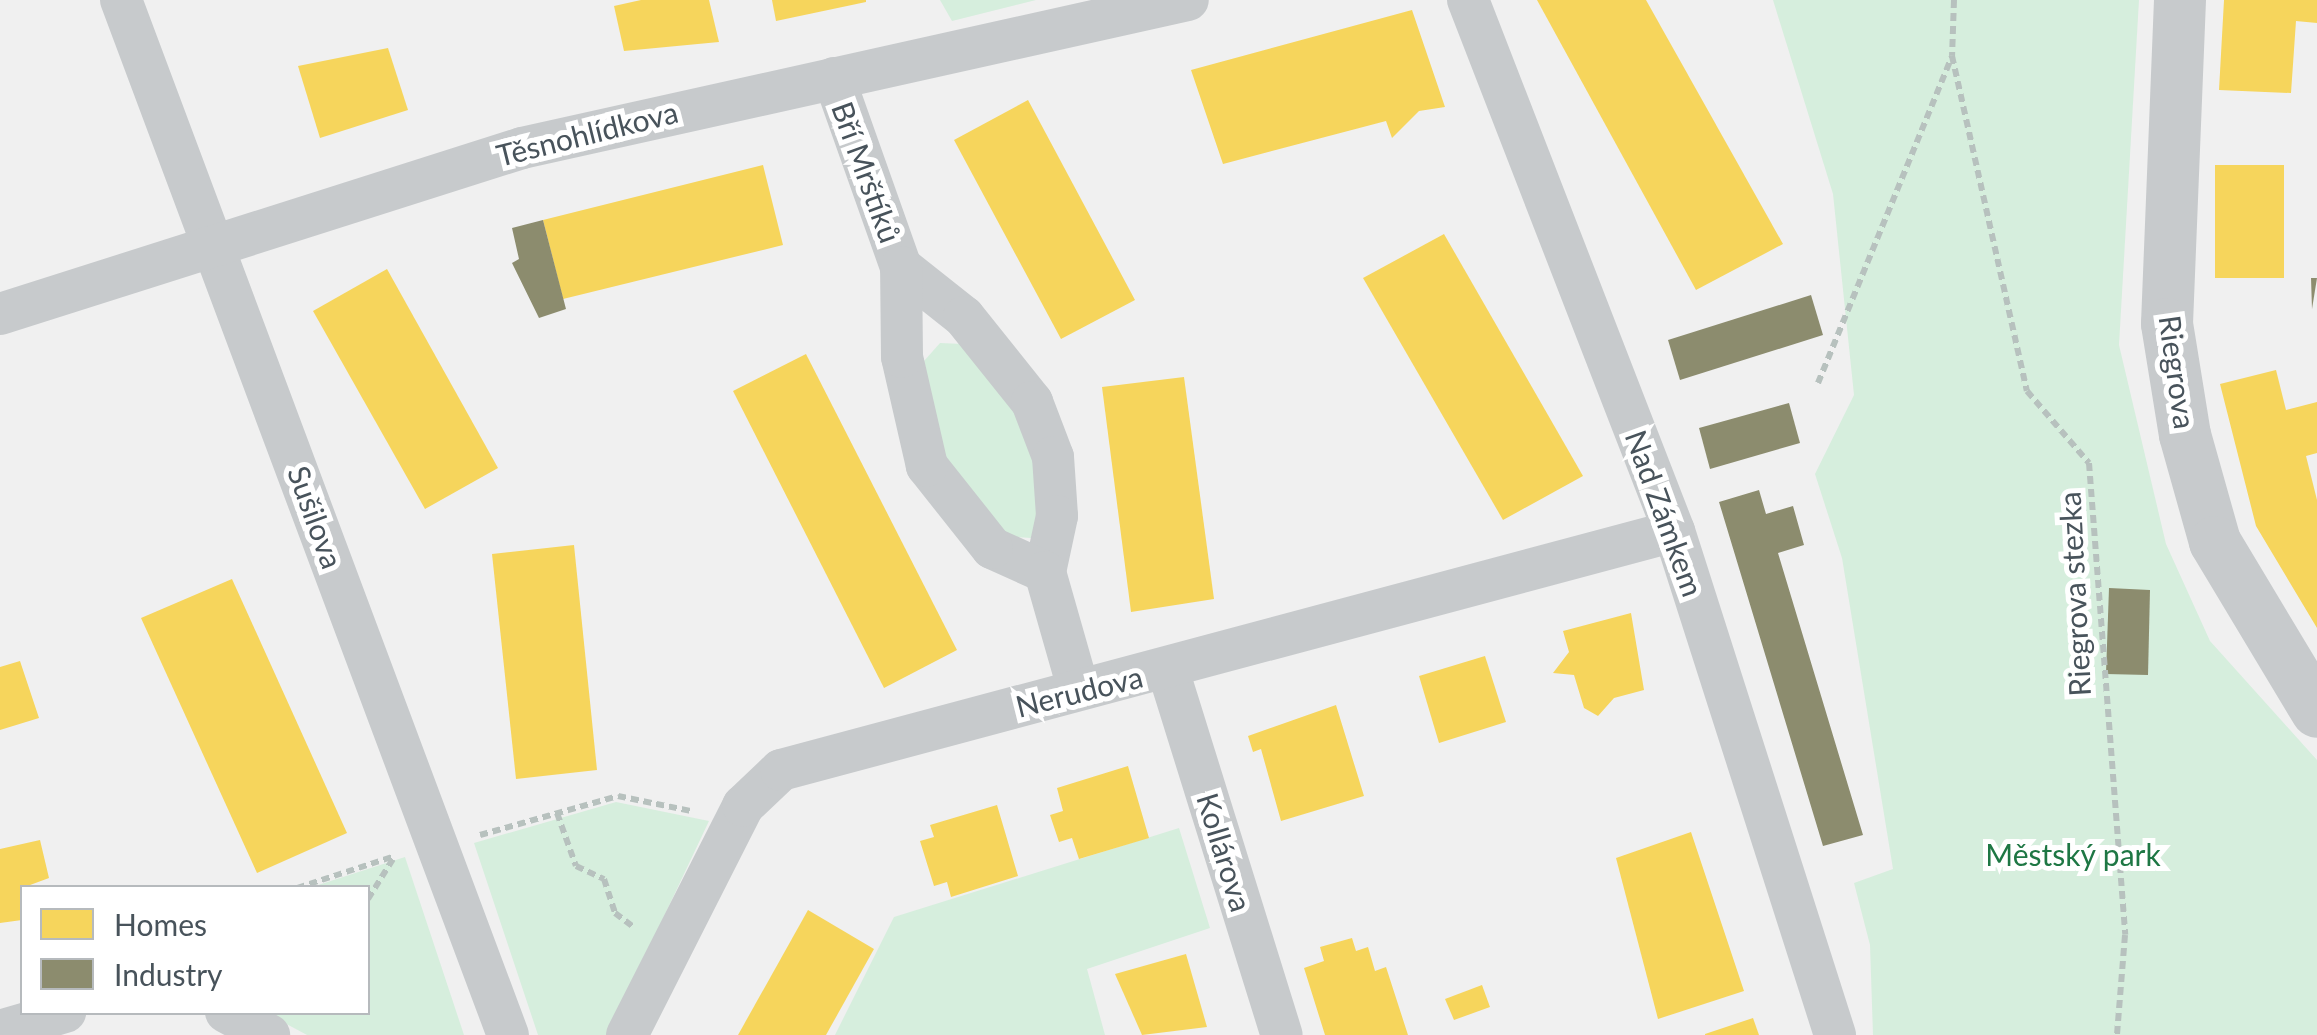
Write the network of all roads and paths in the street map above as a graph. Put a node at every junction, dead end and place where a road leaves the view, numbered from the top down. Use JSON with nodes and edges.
{"nodes":[{"id":1,"x":121,"y":0,"type":"edge"},
{"id":2,"x":1188,"y":0,"type":"edge"},
{"id":3,"x":1468,"y":0,"type":"edge"},
{"id":4,"x":1954,"y":0,"type":"edge"},
{"id":5,"x":2180,"y":0,"type":"edge"},
{"id":6,"x":1952,"y":56,"type":"junction"},
{"id":7,"x":834,"y":78,"type":"junction"},
{"id":8,"x":216,"y":243,"type":"junction"},
{"id":9,"x":901,"y":267,"type":"junction"},
{"id":10,"x":0,"y":314,"type":"edge"},
{"id":11,"x":1818,"y":383,"type":"dead end"},
{"id":12,"x":1674,"y":530,"type":"junction"},
{"id":13,"x":1045,"y":572,"type":"junction"},
{"id":14,"x":1168,"y":670,"type":"junction"},
{"id":15,"x":1078,"y":688,"type":"junction"},
{"id":16,"x":2317,"y":712,"type":"edge"},
{"id":17,"x":557,"y":813,"type":"junction"},
{"id":18,"x":736,"y":820,"type":"junction"},
{"id":19,"x":436,"y":846,"type":"junction"},
{"id":20,"x":394,"y":857,"type":"junction"},
{"id":21,"x":306,"y":885,"type":"edge"},
{"id":22,"x":370,"y":896,"type":"edge"},
{"id":23,"x":672,"y":945,"type":"junction"},
{"id":24,"x":55,"y":1015,"type":"edge"},
{"id":25,"x":232,"y":1015,"type":"edge"},
{"id":26,"x":0,"y":1031,"type":"edge"},
{"id":27,"x":269,"y":1035,"type":"edge"},
{"id":28,"x":508,"y":1035,"type":"edge"},
{"id":29,"x":627,"y":1035,"type":"edge"},
{"id":30,"x":1282,"y":1035,"type":"edge"},
{"id":31,"x":1835,"y":1035,"type":"edge"},
{"id":32,"x":2117,"y":1035,"type":"edge"}],
"edges":[{"from":1,"to":8,"type":"street","name":"Sušilova"},
{"from":2,"to":7,"type":"street","name":"Těsnohlídkova"},
{"from":3,"to":12,"type":"street","name":"Nad Zámkem"},
{"from":4,"to":6,"type":"path","name":"Riegrova stezka"},
{"from":5,"to":16,"type":"street","name":"Riegrova"},
{"from":6,"to":11,"type":"path"},
{"from":6,"to":32,"type":"path","name":"Riegrova stezka"},
{"from":7,"to":8,"type":"street","name":"Těsnohlídkova"},
{"from":7,"to":9,"type":"street","name":"Bří Mrštíků"},
{"from":8,"to":10,"type":"street","name":"Těsnohlídkova"},
{"from":8,"to":19,"type":"street","name":"Sušilova"},
{"from":9,"to":13,"type":"street","name":"Bří Mrštíků"},
{"from":9,"to":13,"type":"street","name":"Bří Mrštíků"},
{"from":12,"to":14,"type":"street","name":"Nerudova"},
{"from":12,"to":31,"type":"street","name":"Nad Zámkem"},
{"from":13,"to":15,"type":"street","name":"Bří Mrštíků"},
{"from":14,"to":15,"type":"street","name":"Nerudova"},
{"from":14,"to":30,"type":"street","name":"Kollárova"},
{"from":15,"to":18,"type":"street","name":"Nerudova"},
{"from":17,"to":18,"type":"path"},
{"from":17,"to":19,"type":"path"},
{"from":17,"to":23,"type":"path"},
{"from":18,"to":23,"type":"street","name":"Nerudova"},
{"from":19,"to":20,"type":"path"},
{"from":19,"to":28,"type":"street","name":"Sušilova"},
{"from":20,"to":21,"type":"path"},
{"from":20,"to":22,"type":"path"},
{"from":23,"to":29,"type":"street","name":"Nerudova"},
{"from":24,"to":26,"type":"street"},
{"from":25,"to":27,"type":"street"}]}
